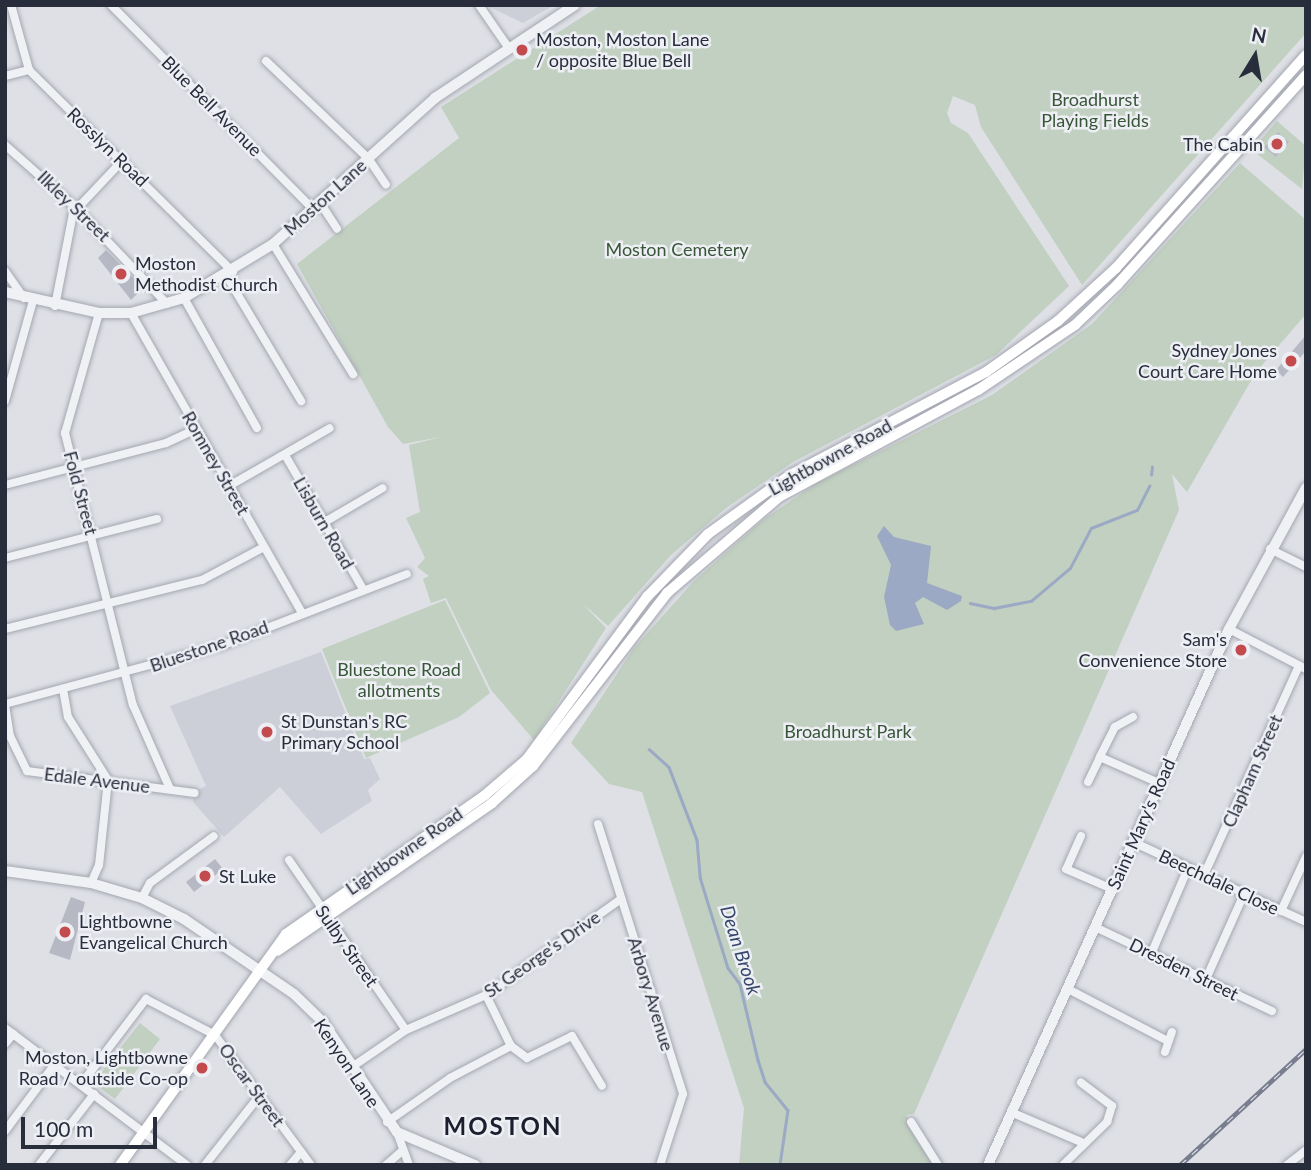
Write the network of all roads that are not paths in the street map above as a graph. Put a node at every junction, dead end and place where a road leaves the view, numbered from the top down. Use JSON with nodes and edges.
{"nodes":[{"id":1,"x":11,"y":5,"type":"edge"},
{"id":2,"x":111,"y":5,"type":"edge"},
{"id":3,"x":479,"y":5,"type":"edge"},
{"id":4,"x":575,"y":5,"type":"edge"},
{"id":5,"x":508,"y":47,"type":"junction"},
{"id":6,"x":1306,"y":55,"type":"edge"},
{"id":7,"x":266,"y":61,"type":"dead end"},
{"id":8,"x":29,"y":70,"type":"junction"},
{"id":9,"x":1306,"y":75,"type":"edge"},
{"id":10,"x":5,"y":76,"type":"edge"},
{"id":11,"x":5,"y":145,"type":"edge"},
{"id":12,"x":368,"y":158,"type":"junction"},
{"id":13,"x":123,"y":160,"type":"junction"},
{"id":14,"x":386,"y":185,"type":"dead end"},
{"id":15,"x":315,"y":204,"type":"junction"},
{"id":16,"x":76,"y":208,"type":"junction"},
{"id":17,"x":337,"y":229,"type":"dead end"},
{"id":18,"x":274,"y":244,"type":"junction"},
{"id":19,"x":5,"y":271,"type":"edge"},
{"id":20,"x":230,"y":274,"type":"junction"},
{"id":21,"x":17,"y":281,"type":"junction"},
{"id":22,"x":7,"y":293,"type":"edge"},
{"id":23,"x":184,"y":298,"type":"junction"},
{"id":24,"x":28,"y":299,"type":"junction"},
{"id":25,"x":167,"y":304,"type":"junction"},
{"id":26,"x":55,"y":306,"type":"junction"},
{"id":27,"x":99,"y":313,"type":"junction"},
{"id":28,"x":131,"y":313,"type":"junction"},
{"id":29,"x":353,"y":374,"type":"dead end"},
{"id":30,"x":5,"y":401,"type":"edge"},
{"id":31,"x":301,"y":401,"type":"dead end"},
{"id":32,"x":257,"y":428,"type":"dead end"},
{"id":33,"x":330,"y":428,"type":"dead end"},
{"id":34,"x":196,"y":429,"type":"junction"},
{"id":35,"x":285,"y":455,"type":"junction"},
{"id":36,"x":75,"y":467,"type":"junction"},
{"id":37,"x":5,"y":485,"type":"edge"},
{"id":38,"x":229,"y":486,"type":"junction"},
{"id":39,"x":383,"y":488,"type":"dead end"},
{"id":40,"x":1306,"y":488,"type":"edge"},
{"id":41,"x":157,"y":519,"type":"dead end"},
{"id":42,"x":323,"y":523,"type":"junction"},
{"id":43,"x":92,"y":536,"type":"junction"},
{"id":44,"x":264,"y":547,"type":"junction"},
{"id":45,"x":1270,"y":550,"type":"junction"},
{"id":46,"x":5,"y":558,"type":"edge"},
{"id":47,"x":1306,"y":568,"type":"edge"},
{"id":48,"x":407,"y":574,"type":"dead end"},
{"id":49,"x":363,"y":589,"type":"junction"},
{"id":50,"x":110,"y":602,"type":"junction"},
{"id":51,"x":302,"y":613,"type":"junction"},
{"id":52,"x":5,"y":629,"type":"edge"},
{"id":53,"x":1230,"y":629,"type":"junction"},
{"id":54,"x":1302,"y":667,"type":"edge"},
{"id":55,"x":125,"y":674,"type":"junction"},
{"id":56,"x":63,"y":689,"type":"junction"},
{"id":57,"x":5,"y":705,"type":"edge"},
{"id":58,"x":1133,"y":717,"type":"dead end"},
{"id":59,"x":1100,"y":757,"type":"junction"},
{"id":60,"x":108,"y":780,"type":"junction"},
{"id":61,"x":1088,"y":782,"type":"dead end"},
{"id":62,"x":1159,"y":783,"type":"junction"},
{"id":63,"x":170,"y":789,"type":"junction"},
{"id":64,"x":195,"y":793,"type":"dead end"},
{"id":65,"x":598,"y":824,"type":"dead end"},
{"id":66,"x":214,"y":836,"type":"dead end"},
{"id":67,"x":1081,"y":836,"type":"dead end"},
{"id":68,"x":1133,"y":842,"type":"junction"},
{"id":69,"x":1306,"y":857,"type":"edge"},
{"id":70,"x":289,"y":860,"type":"dead end"},
{"id":71,"x":1188,"y":868,"type":"junction"},
{"id":72,"x":5,"y":871,"type":"edge"},
{"id":73,"x":1204,"y":875,"type":"junction"},
{"id":74,"x":91,"y":883,"type":"junction"},
{"id":75,"x":1112,"y":889,"type":"junction"},
{"id":76,"x":1244,"y":894,"type":"junction"},
{"id":77,"x":142,"y":898,"type":"junction"},
{"id":78,"x":621,"y":899,"type":"junction"},
{"id":79,"x":1281,"y":911,"type":"junction"},
{"id":80,"x":325,"y":913,"type":"junction"},
{"id":81,"x":1306,"y":922,"type":"edge"},
{"id":82,"x":1096,"y":927,"type":"junction"},
{"id":83,"x":1152,"y":952,"type":"junction"},
{"id":84,"x":259,"y":969,"type":"junction"},
{"id":85,"x":1206,"y":979,"type":"junction"},
{"id":86,"x":1068,"y":989,"type":"junction"},
{"id":87,"x":486,"y":995,"type":"junction"},
{"id":88,"x":1272,"y":1011,"type":"dead end"},
{"id":89,"x":9,"y":1031,"type":"edge"},
{"id":90,"x":406,"y":1031,"type":"junction"},
{"id":91,"x":1172,"y":1032,"type":"dead end"},
{"id":92,"x":215,"y":1035,"type":"junction"},
{"id":93,"x":1168,"y":1041,"type":"junction"},
{"id":94,"x":5,"y":1044,"type":"edge"},
{"id":95,"x":511,"y":1046,"type":"junction"},
{"id":96,"x":1165,"y":1052,"type":"dead end"},
{"id":97,"x":55,"y":1063,"type":"junction"},
{"id":98,"x":352,"y":1067,"type":"junction"},
{"id":99,"x":82,"y":1083,"type":"junction"},
{"id":100,"x":1081,"y":1083,"type":"dead end"},
{"id":101,"x":602,"y":1086,"type":"dead end"},
{"id":102,"x":94,"y":1094,"type":"junction"},
{"id":103,"x":260,"y":1095,"type":"junction"},
{"id":104,"x":1013,"y":1113,"type":"junction"},
{"id":105,"x":387,"y":1122,"type":"junction"},
{"id":106,"x":911,"y":1122,"type":"dead end"},
{"id":107,"x":5,"y":1131,"type":"edge"},
{"id":108,"x":145,"y":1132,"type":"junction"},
{"id":109,"x":397,"y":1132,"type":"junction"},
{"id":110,"x":1081,"y":1142,"type":"junction"},
{"id":111,"x":401,"y":1151,"type":"junction"},
{"id":112,"x":1305,"y":1151,"type":"edge"},
{"id":113,"x":300,"y":1152,"type":"junction"},
{"id":114,"x":39,"y":1165,"type":"edge"},
{"id":115,"x":120,"y":1165,"type":"edge"},
{"id":116,"x":187,"y":1165,"type":"edge"},
{"id":117,"x":205,"y":1165,"type":"edge"},
{"id":118,"x":290,"y":1165,"type":"edge"},
{"id":119,"x":311,"y":1165,"type":"edge"},
{"id":120,"x":386,"y":1165,"type":"edge"},
{"id":121,"x":409,"y":1165,"type":"edge"},
{"id":122,"x":475,"y":1165,"type":"edge"},
{"id":123,"x":660,"y":1165,"type":"edge"},
{"id":124,"x":938,"y":1165,"type":"edge"},
{"id":125,"x":988,"y":1165,"type":"edge"},
{"id":126,"x":1063,"y":1165,"type":"edge"},
{"id":127,"x":1287,"y":1165,"type":"edge"}],
"edges":[{"from":1,"to":8,"type":"street"},
{"from":2,"to":15,"type":"street","name":"Blue Bell Avenue"},
{"from":3,"to":5,"type":"street"},
{"from":4,"to":5,"type":"street","name":"Moston Lane"},
{"from":5,"to":12,"type":"street","name":"Moston Lane"},
{"from":6,"to":80,"type":"main road","name":"Lightbowne Road"},
{"from":7,"to":12,"type":"street"},
{"from":8,"to":10,"type":"street"},
{"from":8,"to":13,"type":"street","name":"Rosslyn Road"},
{"from":9,"to":80,"type":"main road","name":"Lightbowne Road"},
{"from":11,"to":16,"type":"street","name":"Ilkley Street"},
{"from":12,"to":14,"type":"street"},
{"from":12,"to":15,"type":"street","name":"Moston Lane"},
{"from":13,"to":16,"type":"street"},
{"from":13,"to":20,"type":"street","name":"Rosslyn Road"},
{"from":15,"to":17,"type":"street","name":"Blue Bell Avenue"},
{"from":15,"to":18,"type":"street","name":"Moston Lane"},
{"from":16,"to":25,"type":"street","name":"Ilkley Street"},
{"from":16,"to":26,"type":"street"},
{"from":18,"to":20,"type":"street","name":"Moston Lane"},
{"from":18,"to":29,"type":"street"},
{"from":19,"to":21,"type":"street"},
{"from":20,"to":23,"type":"street","name":"Moston Lane"},
{"from":20,"to":31,"type":"street","name":"Rosslyn Road"},
{"from":21,"to":22,"type":"street"},
{"from":21,"to":24,"type":"street"},
{"from":22,"to":24,"type":"street","name":"Moston Lane"},
{"from":23,"to":25,"type":"street","name":"Moston Lane"},
{"from":23,"to":32,"type":"street"},
{"from":24,"to":26,"type":"street","name":"Moston Lane"},
{"from":24,"to":30,"type":"street"},
{"from":25,"to":28,"type":"street","name":"Moston Lane"},
{"from":26,"to":27,"type":"street","name":"Moston Lane"},
{"from":27,"to":28,"type":"street","name":"Moston Lane"},
{"from":27,"to":36,"type":"street","name":"Fold Street"},
{"from":28,"to":34,"type":"street","name":"Romney Street"},
{"from":33,"to":35,"type":"street"},
{"from":34,"to":36,"type":"street"},
{"from":34,"to":38,"type":"street","name":"Romney Street"},
{"from":35,"to":38,"type":"street"},
{"from":35,"to":42,"type":"street","name":"Lisburn Road"},
{"from":36,"to":37,"type":"street"},
{"from":36,"to":43,"type":"street","name":"Fold Street"},
{"from":38,"to":44,"type":"street","name":"Romney Street"},
{"from":39,"to":42,"type":"street"},
{"from":40,"to":45,"type":"street","name":"Saint Mary's Road"},
{"from":41,"to":43,"type":"street"},
{"from":42,"to":49,"type":"street","name":"Lisburn Road"},
{"from":43,"to":46,"type":"street"},
{"from":43,"to":50,"type":"street","name":"Fold Street"},
{"from":44,"to":50,"type":"street"},
{"from":44,"to":51,"type":"street","name":"Romney Street"},
{"from":45,"to":47,"type":"street"},
{"from":45,"to":53,"type":"street","name":"Saint Mary's Road"},
{"from":48,"to":49,"type":"street","name":"Bluestone Road"},
{"from":49,"to":51,"type":"street","name":"Bluestone Road"},
{"from":50,"to":52,"type":"street"},
{"from":50,"to":55,"type":"street","name":"Fold Street"},
{"from":51,"to":55,"type":"street","name":"Bluestone Road"},
{"from":53,"to":54,"type":"street"},
{"from":53,"to":62,"type":"street","name":"Saint Mary's Road"},
{"from":54,"to":73,"type":"street","name":"Clapham Street"},
{"from":55,"to":56,"type":"street","name":"Bluestone Road"},
{"from":55,"to":63,"type":"street","name":"Fold Street"},
{"from":56,"to":57,"type":"street","name":"Bluestone Road"},
{"from":56,"to":60,"type":"street"},
{"from":57,"to":60,"type":"street","name":"Edale Avenue"},
{"from":58,"to":59,"type":"street"},
{"from":59,"to":61,"type":"street"},
{"from":59,"to":62,"type":"street"},
{"from":60,"to":63,"type":"street","name":"Edale Avenue"},
{"from":60,"to":74,"type":"street"},
{"from":62,"to":68,"type":"street","name":"Saint Mary's Road"},
{"from":63,"to":64,"type":"street","name":"Edale Avenue"},
{"from":65,"to":78,"type":"street","name":"Arbory Avenue"},
{"from":66,"to":77,"type":"street"},
{"from":67,"to":75,"type":"street"},
{"from":68,"to":71,"type":"street","name":"Beechdale Close"},
{"from":68,"to":75,"type":"street","name":"Saint Mary's Road"},
{"from":69,"to":79,"type":"street"},
{"from":70,"to":80,"type":"street","name":"Sulby Street"},
{"from":71,"to":73,"type":"street","name":"Beechdale Close"},
{"from":71,"to":83,"type":"street"},
{"from":72,"to":74,"type":"street","name":"Kenyon Lane"},
{"from":73,"to":76,"type":"street","name":"Beechdale Close"},
{"from":74,"to":77,"type":"street","name":"Kenyon Lane"},
{"from":75,"to":82,"type":"street","name":"Saint Mary's Road"},
{"from":76,"to":79,"type":"street","name":"Beechdale Close"},
{"from":76,"to":85,"type":"street"},
{"from":77,"to":84,"type":"street","name":"Kenyon Lane"},
{"from":78,"to":87,"type":"street","name":"St George's Drive"},
{"from":78,"to":123,"type":"street","name":"Arbory Avenue"},
{"from":79,"to":81,"type":"street","name":"Beechdale Close"},
{"from":80,"to":84,"type":"main road","name":"Lightbowne Road"},
{"from":80,"to":90,"type":"street","name":"Sulby Street"},
{"from":82,"to":83,"type":"street","name":"Dresden Street"},
{"from":82,"to":86,"type":"street","name":"Saint Mary's Road"},
{"from":83,"to":85,"type":"street","name":"Dresden Street"},
{"from":84,"to":92,"type":"main road","name":"Lightbowne Road"},
{"from":84,"to":98,"type":"street","name":"Kenyon Lane"},
{"from":85,"to":88,"type":"street","name":"Dresden Street"},
{"from":86,"to":93,"type":"street"},
{"from":86,"to":104,"type":"street","name":"Saint Mary's Road"},
{"from":87,"to":90,"type":"street","name":"St George's Drive"},
{"from":87,"to":95,"type":"street"},
{"from":89,"to":94,"type":"street"},
{"from":89,"to":97,"type":"street"},
{"from":90,"to":98,"type":"street","name":"St George's Drive"},
{"from":91,"to":93,"type":"street"},
{"from":92,"to":99,"type":"street","name":"Oscar Street"},
{"from":92,"to":103,"type":"street","name":"Oscar Street"},
{"from":92,"to":108,"type":"main road","name":"Lightbowne Road"},
{"from":93,"to":96,"type":"street"},
{"from":95,"to":101,"type":"street"},
{"from":95,"to":105,"type":"street"},
{"from":97,"to":99,"type":"street"},
{"from":97,"to":107,"type":"street"},
{"from":98,"to":105,"type":"street","name":"Kenyon Lane"},
{"from":99,"to":102,"type":"street"},
{"from":100,"to":110,"type":"street"},
{"from":102,"to":108,"type":"street"},
{"from":102,"to":114,"type":"street"},
{"from":103,"to":113,"type":"street","name":"Oscar Street"},
{"from":103,"to":117,"type":"street"},
{"from":104,"to":110,"type":"street"},
{"from":104,"to":125,"type":"street","name":"Saint Mary's Road"},
{"from":105,"to":109,"type":"street","name":"Kenyon Lane"},
{"from":106,"to":124,"type":"street"},
{"from":108,"to":115,"type":"main road","name":"Lightbowne Road"},
{"from":108,"to":116,"type":"street"},
{"from":109,"to":111,"type":"street"},
{"from":109,"to":122,"type":"street"},
{"from":110,"to":126,"type":"street"},
{"from":111,"to":120,"type":"street"},
{"from":111,"to":121,"type":"street"},
{"from":112,"to":127,"type":"street"},
{"from":113,"to":118,"type":"street"},
{"from":113,"to":119,"type":"street","name":"Oscar Street"}]}
